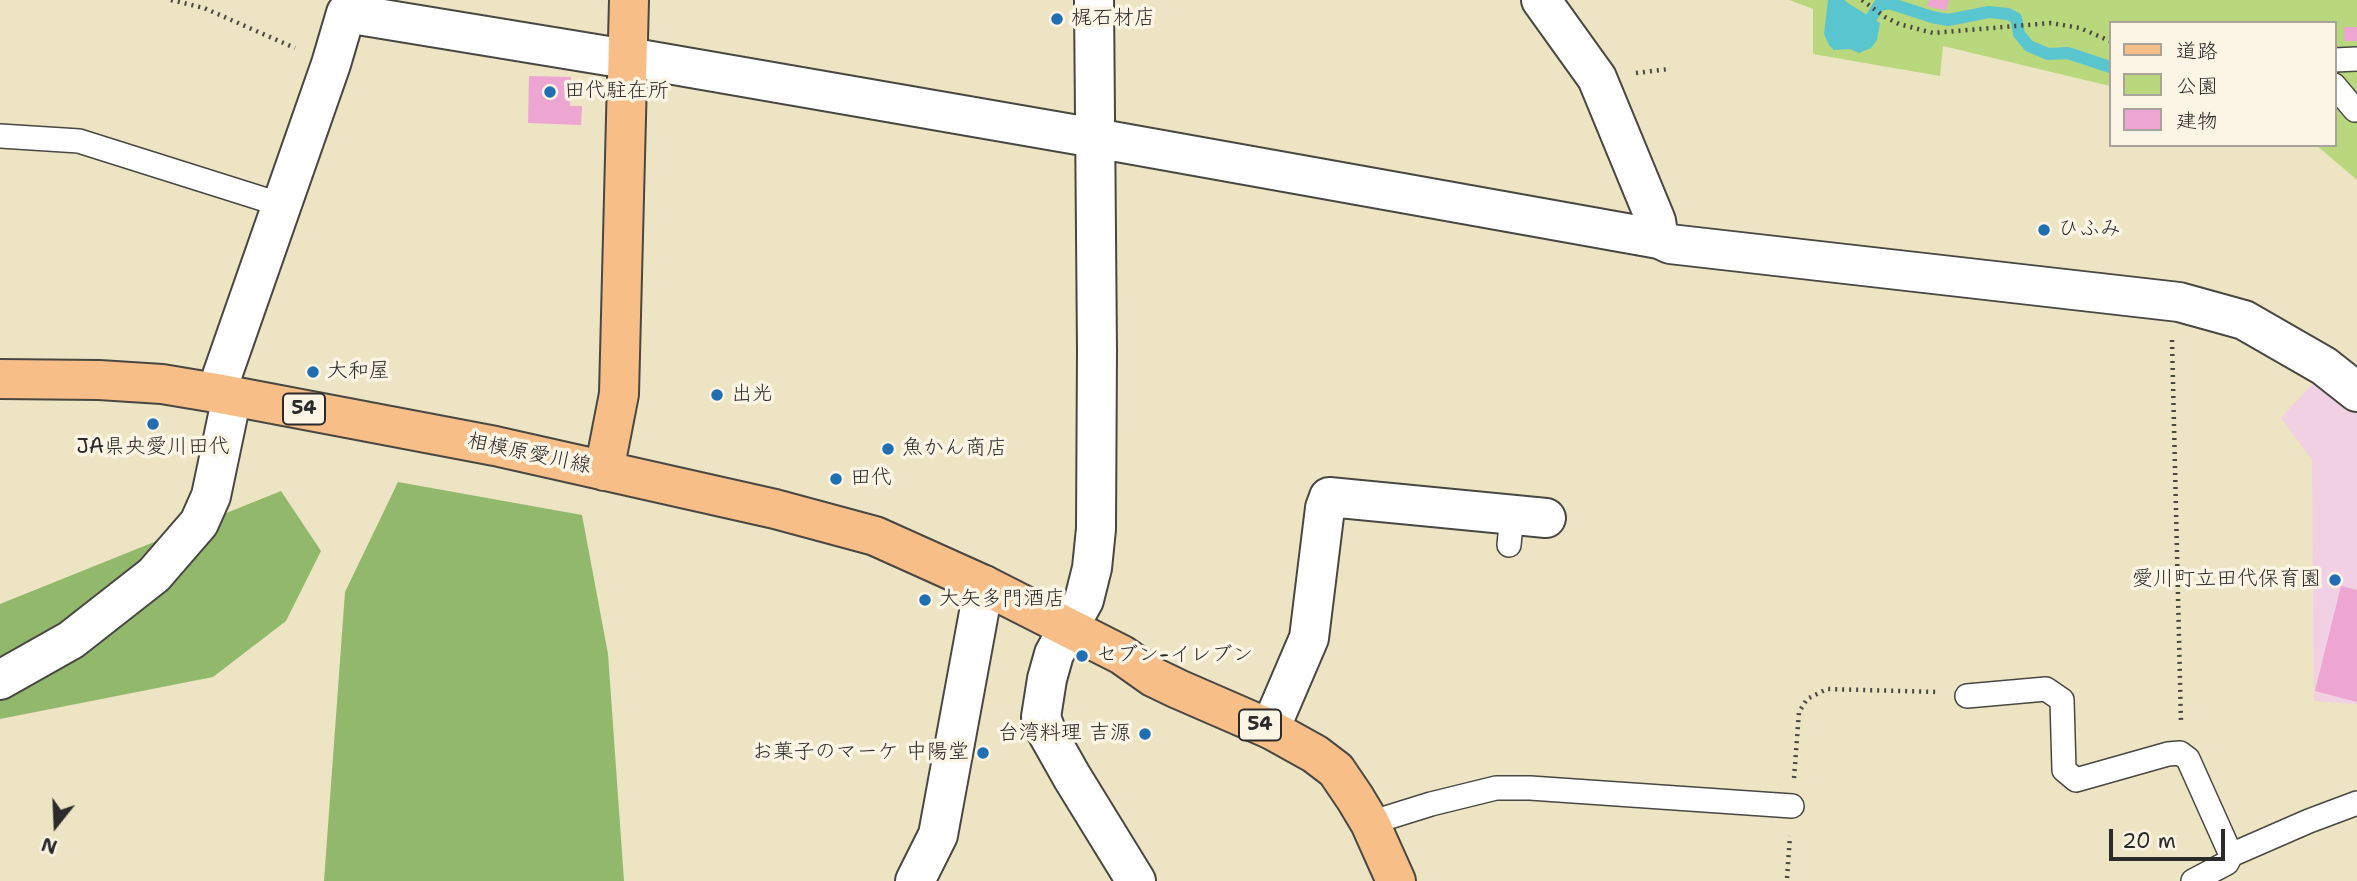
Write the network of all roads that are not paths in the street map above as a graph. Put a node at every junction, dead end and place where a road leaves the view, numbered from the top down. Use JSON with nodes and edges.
{"nodes":[{"id":1,"x":1094,"y":0,"type":"edge"},
{"id":2,"x":1541,"y":0,"type":"edge"},
{"id":3,"x":348,"y":6,"type":"edge"},
{"id":4,"x":629,"y":7,"type":"edge"},
{"id":5,"x":628,"y":57,"type":"junction"},
{"id":6,"x":2357,"y":59,"type":"edge"},
{"id":7,"x":2336,"y":60,"type":"edge"},
{"id":8,"x":2336,"y":87,"type":"edge"},
{"id":9,"x":2356,"y":111,"type":"edge"},
{"id":10,"x":0,"y":136,"type":"edge"},
{"id":11,"x":1095,"y":138,"type":"junction"},
{"id":12,"x":282,"y":205,"type":"junction"},
{"id":13,"x":1659,"y":239,"type":"junction"},
{"id":14,"x":0,"y":379,"type":"edge"},
{"id":15,"x":2357,"y":392,"type":"edge"},
{"id":16,"x":224,"y":395,"type":"junction"},
{"id":17,"x":604,"y":471,"type":"junction"},
{"id":18,"x":1522,"y":526,"type":"dead end"},
{"id":19,"x":984,"y":585,"type":"junction"},
{"id":20,"x":1069,"y":627,"type":"junction"},
{"id":21,"x":0,"y":680,"type":"edge"},
{"id":22,"x":1967,"y":696,"type":"road end"},
{"id":23,"x":1270,"y":729,"type":"junction"},
{"id":24,"x":2357,"y":803,"type":"edge"},
{"id":25,"x":1792,"y":806,"type":"road end"},
{"id":26,"x":1370,"y":823,"type":"junction"},
{"id":27,"x":2231,"y":855,"type":"junction"},
{"id":28,"x":915,"y":881,"type":"edge"},
{"id":29,"x":1136,"y":881,"type":"edge"},
{"id":30,"x":1396,"y":881,"type":"edge"},
{"id":31,"x":2193,"y":881,"type":"edge"}],
"edges":[{"from":1,"to":11,"type":"street"},
{"from":2,"to":13,"type":"street"},
{"from":3,"to":5,"type":"street"},
{"from":3,"to":12,"type":"street"},
{"from":4,"to":5,"type":"main road","name":"相模原愛川線"},
{"from":5,"to":11,"type":"street"},
{"from":5,"to":17,"type":"main road","name":"相模原愛川線"},
{"from":6,"to":7,"type":"lane"},
{"from":8,"to":9,"type":"lane"},
{"from":10,"to":12,"type":"lane"},
{"from":11,"to":13,"type":"street"},
{"from":11,"to":20,"type":"street"},
{"from":12,"to":16,"type":"street"},
{"from":13,"to":15,"type":"street"},
{"from":14,"to":16,"type":"main road","name":"相模原愛川線","number":"54"},
{"from":16,"to":17,"type":"main road","name":"相模原愛川線","number":"54"},
{"from":16,"to":21,"type":"street"},
{"from":17,"to":19,"type":"main road","number":"54"},
{"from":18,"to":23,"type":"street"},
{"from":19,"to":20,"type":"main road","number":"54"},
{"from":19,"to":28,"type":"street"},
{"from":20,"to":23,"type":"main road","number":"54"},
{"from":20,"to":29,"type":"street"},
{"from":22,"to":27,"type":"lane"},
{"from":23,"to":26,"type":"main road","number":"54"},
{"from":24,"to":27,"type":"lane"},
{"from":25,"to":26,"type":"lane"},
{"from":26,"to":30,"type":"main road","number":"54"},
{"from":27,"to":31,"type":"lane"}]}
